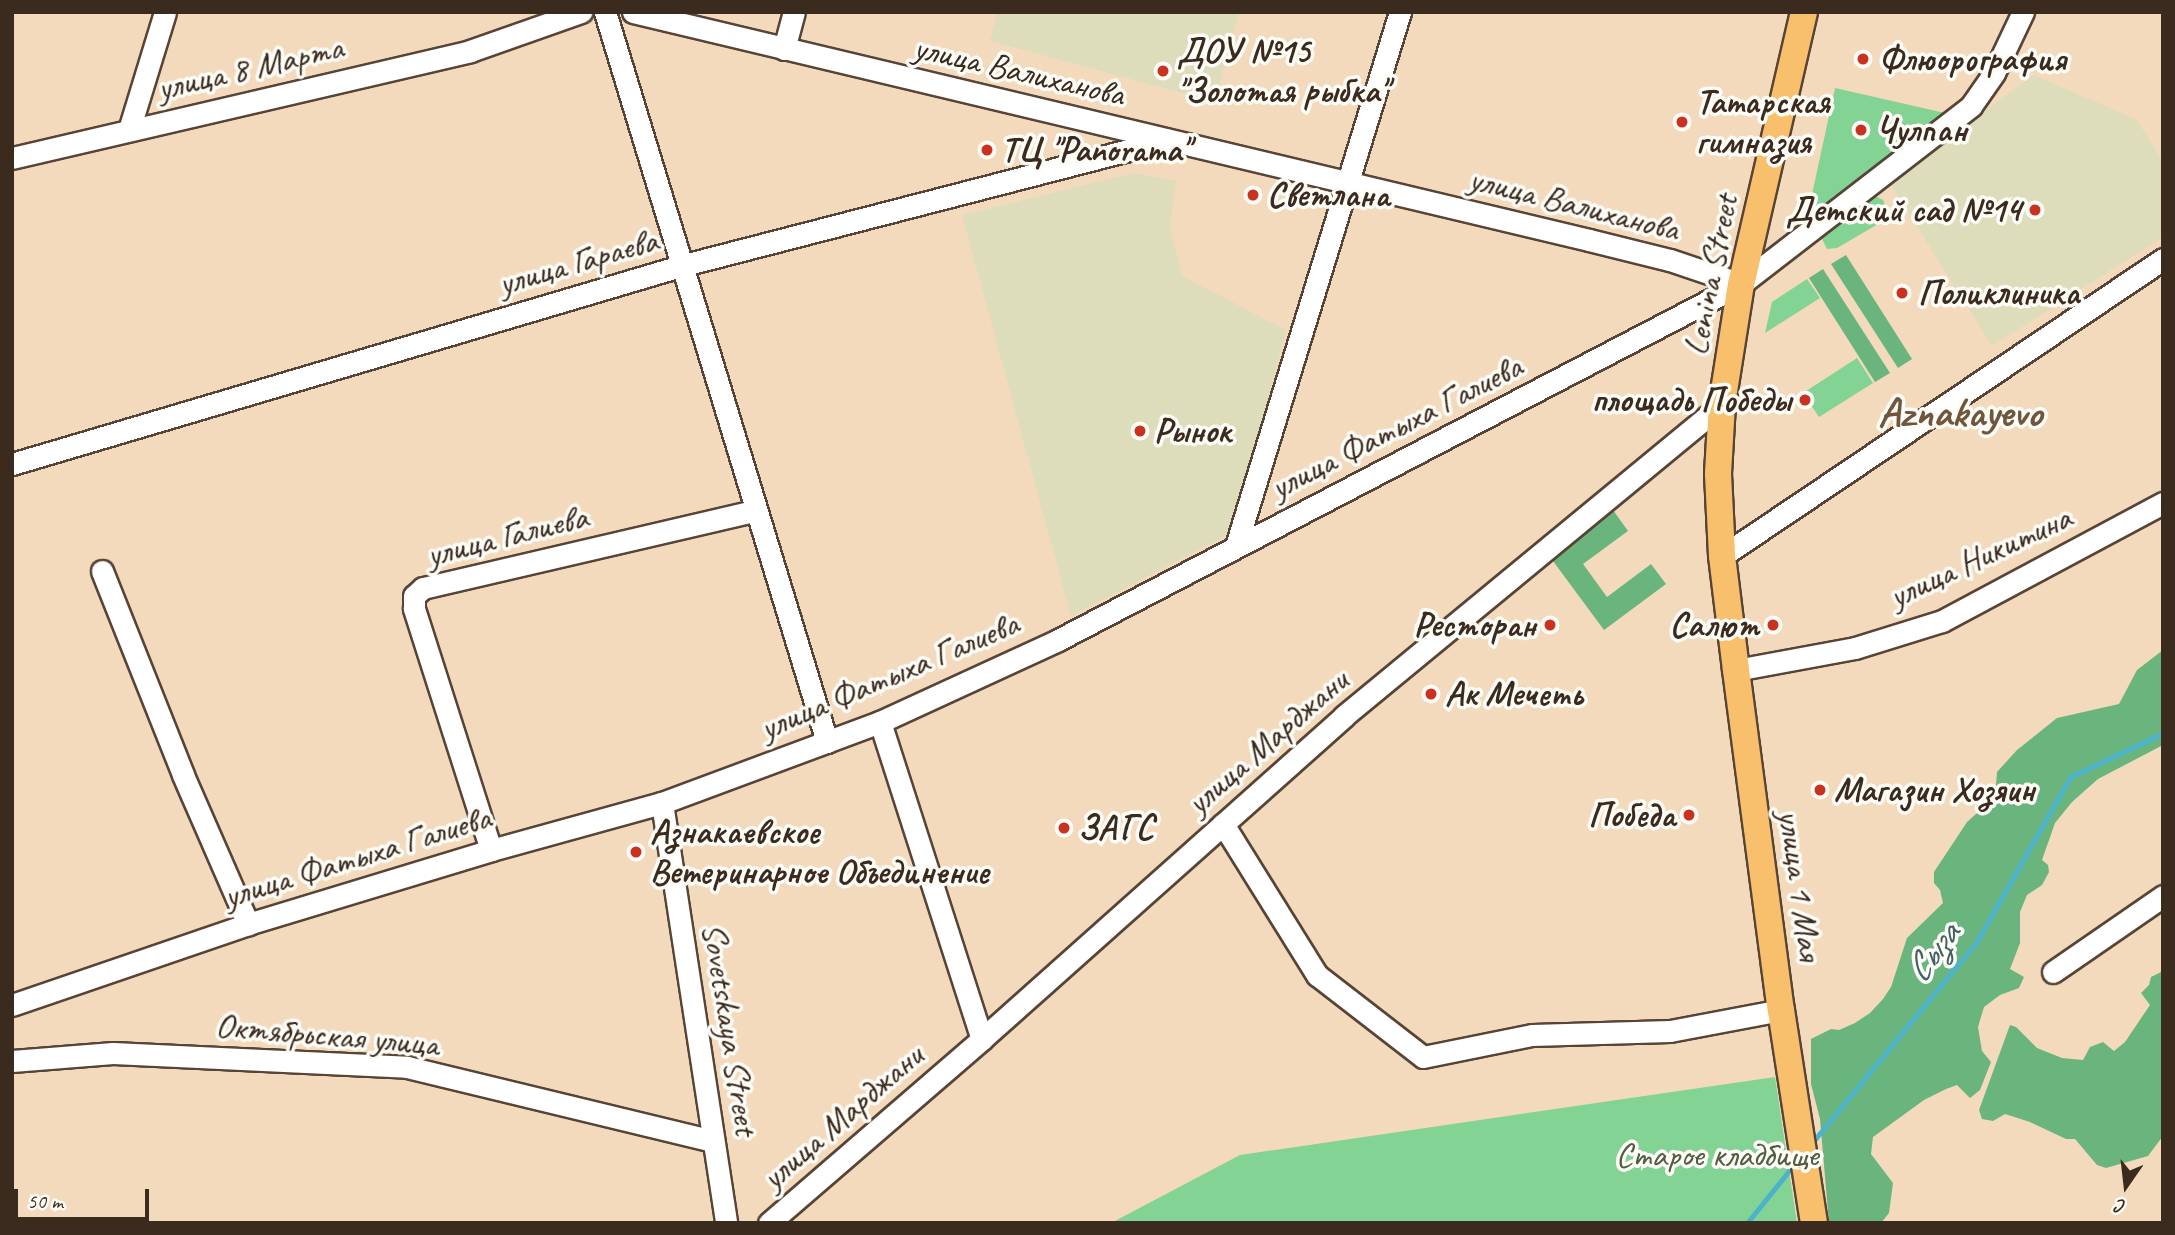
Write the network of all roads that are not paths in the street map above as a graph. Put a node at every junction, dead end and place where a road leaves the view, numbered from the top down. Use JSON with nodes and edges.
{"nodes":[{"id":1,"x":165,"y":12,"type":"edge"},
{"id":2,"x":581,"y":12,"type":"edge"},
{"id":3,"x":605,"y":12,"type":"edge"},
{"id":4,"x":633,"y":12,"type":"edge"},
{"id":5,"x":794,"y":12,"type":"edge"},
{"id":6,"x":1400,"y":12,"type":"edge"},
{"id":7,"x":1804,"y":12,"type":"edge"},
{"id":8,"x":2023,"y":12,"type":"edge"},
{"id":9,"x":784,"y":49,"type":"junction"},
{"id":10,"x":129,"y":130,"type":"junction"},
{"id":11,"x":1167,"y":140,"type":"junction"},
{"id":12,"x":12,"y":158,"type":"edge"},
{"id":13,"x":1348,"y":183,"type":"junction"},
{"id":14,"x":2163,"y":259,"type":"edge"},
{"id":15,"x":684,"y":265,"type":"junction"},
{"id":16,"x":1741,"y":284,"type":"junction"},
{"id":17,"x":1722,"y":404,"type":"junction"},
{"id":18,"x":12,"y":464,"type":"edge"},
{"id":19,"x":2163,"y":503,"type":"edge"},
{"id":20,"x":754,"y":511,"type":"junction"},
{"id":21,"x":1236,"y":547,"type":"junction"},
{"id":22,"x":1722,"y":556,"type":"junction"},
{"id":23,"x":102,"y":571,"type":"dead end"},
{"id":24,"x":1736,"y":670,"type":"junction"},
{"id":25,"x":880,"y":722,"type":"junction"},
{"id":26,"x":827,"y":742,"type":"junction"},
{"id":27,"x":663,"y":803,"type":"junction"},
{"id":28,"x":1223,"y":824,"type":"junction"},
{"id":29,"x":491,"y":850,"type":"junction"},
{"id":30,"x":2163,"y":896,"type":"edge"},
{"id":31,"x":248,"y":925,"type":"junction"},
{"id":32,"x":2053,"y":972,"type":"dead end"},
{"id":33,"x":12,"y":1005,"type":"edge"},
{"id":34,"x":1781,"y":1010,"type":"junction"},
{"id":35,"x":982,"y":1039,"type":"junction"},
{"id":36,"x":12,"y":1060,"type":"edge"},
{"id":37,"x":713,"y":1141,"type":"junction"},
{"id":38,"x":726,"y":1223,"type":"edge"},
{"id":39,"x":769,"y":1223,"type":"edge"},
{"id":40,"x":1814,"y":1223,"type":"edge"}],
"edges":[{"from":1,"to":10,"type":"street"},
{"from":2,"to":10,"type":"street","name":"улица 8 Марта"},
{"from":3,"to":15,"type":"street"},
{"from":4,"to":9,"type":"street","name":"улица Валиханова"},
{"from":5,"to":9,"type":"street"},
{"from":6,"to":13,"type":"street"},
{"from":7,"to":16,"type":"main road","name":"Lenina Street"},
{"from":8,"to":16,"type":"street","name":"улица Фатыха Галиева"},
{"from":9,"to":11,"type":"street","name":"улица Валиханова"},
{"from":10,"to":12,"type":"street","name":"улица 8 Марта"},
{"from":11,"to":13,"type":"street","name":"улица Валиханова"},
{"from":11,"to":15,"type":"street","name":"улица Гараева"},
{"from":13,"to":16,"type":"street","name":"улица Валиханова"},
{"from":13,"to":21,"type":"street"},
{"from":14,"to":22,"type":"street"},
{"from":15,"to":18,"type":"street","name":"улица Гараева"},
{"from":15,"to":20,"type":"street"},
{"from":16,"to":17,"type":"main road","name":"Lenina Street"},
{"from":16,"to":21,"type":"street","name":"улица Фатыха Галиева"},
{"from":17,"to":22,"type":"main road","name":"Lenina Street"},
{"from":17,"to":28,"type":"street","name":"улица Марджани"},
{"from":19,"to":24,"type":"street","name":"улица Никитина"},
{"from":20,"to":26,"type":"street"},
{"from":20,"to":29,"type":"street","name":"улица Галиева"},
{"from":21,"to":25,"type":"street","name":"улица Фатыха Галиева"},
{"from":22,"to":24,"type":"main road","name":"улица 1 Мая"},
{"from":23,"to":31,"type":"street"},
{"from":24,"to":34,"type":"main road","name":"улица 1 Мая"},
{"from":25,"to":26,"type":"street","name":"улица Фатыха Галиева"},
{"from":25,"to":35,"type":"street"},
{"from":26,"to":27,"type":"street","name":"улица Фатыха Галиева"},
{"from":27,"to":29,"type":"street","name":"улица Фатыха Галиева"},
{"from":27,"to":37,"type":"street","name":"Sovetskaya Street"},
{"from":28,"to":34,"type":"street"},
{"from":28,"to":35,"type":"street","name":"улица Марджани"},
{"from":29,"to":31,"type":"street","name":"улица Фатыха Галиева"},
{"from":30,"to":32,"type":"street"},
{"from":31,"to":33,"type":"street","name":"улица Фатыха Галиева"},
{"from":34,"to":40,"type":"main road","name":"улица 1 Мая"},
{"from":35,"to":39,"type":"street","name":"улица Марджани"},
{"from":36,"to":37,"type":"street","name":"Октябрьская улица"},
{"from":37,"to":38,"type":"street","name":"Sovetskaya Street"}]}
